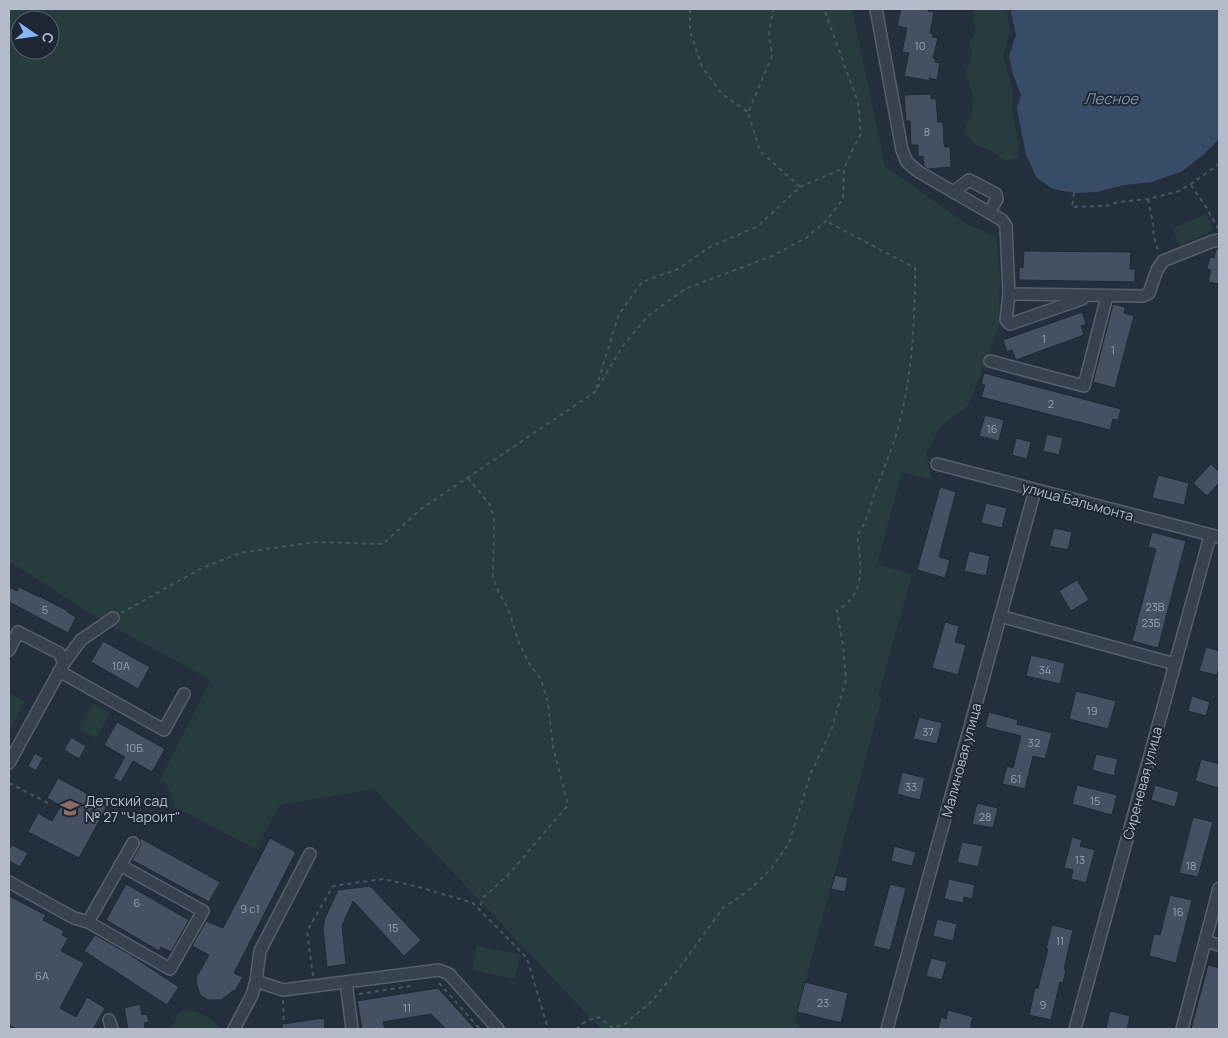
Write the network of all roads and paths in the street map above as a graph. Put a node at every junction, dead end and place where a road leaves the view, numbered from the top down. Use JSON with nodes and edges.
{"nodes":[{"id":1,"x":690,"y":9,"type":"edge"},
{"id":2,"x":773,"y":9,"type":"edge"},
{"id":3,"x":824,"y":9,"type":"edge"},
{"id":4,"x":876,"y":9,"type":"edge"},
{"id":5,"x":748,"y":113,"type":"junction"},
{"id":6,"x":1219,"y":164,"type":"edge"},
{"id":7,"x":844,"y":168,"type":"junction"},
{"id":8,"x":1191,"y":184,"type":"junction"},
{"id":9,"x":800,"y":187,"type":"junction"},
{"id":10,"x":953,"y":192,"type":"junction"},
{"id":11,"x":1074,"y":193,"type":"dead end"},
{"id":12,"x":1148,"y":199,"type":"junction"},
{"id":13,"x":989,"y":213,"type":"junction"},
{"id":14,"x":826,"y":221,"type":"junction"},
{"id":15,"x":1219,"y":232,"type":"edge"},
{"id":16,"x":1219,"y":240,"type":"edge"},
{"id":17,"x":1163,"y":261,"type":"junction"},
{"id":18,"x":1009,"y":294,"type":"junction"},
{"id":19,"x":1089,"y":296,"type":"junction"},
{"id":20,"x":1107,"y":296,"type":"junction"},
{"id":21,"x":990,"y":361,"type":"dead end"},
{"id":22,"x":595,"y":392,"type":"junction"},
{"id":23,"x":938,"y":464,"type":"dead end"},
{"id":24,"x":468,"y":478,"type":"junction"},
{"id":25,"x":1035,"y":490,"type":"junction"},
{"id":26,"x":1214,"y":536,"type":"edge"},
{"id":27,"x":1000,"y":616,"type":"junction"},
{"id":28,"x":113,"y":618,"type":"joint"},
{"id":29,"x":9,"y":650,"type":"edge"},
{"id":30,"x":1175,"y":664,"type":"junction"},
{"id":31,"x":62,"y":667,"type":"junction"},
{"id":32,"x":184,"y":694,"type":"dead end"},
{"id":33,"x":9,"y":763,"type":"edge"},
{"id":34,"x":9,"y":783,"type":"edge"},
{"id":35,"x":48,"y":804,"type":"dead end"},
{"id":36,"x":133,"y":843,"type":"dead end"},
{"id":37,"x":310,"y":854,"type":"dead end"},
{"id":38,"x":120,"y":866,"type":"junction"},
{"id":39,"x":9,"y":882,"type":"edge"},
{"id":40,"x":1219,"y":888,"type":"edge"},
{"id":41,"x":479,"y":910,"type":"junction"},
{"id":42,"x":88,"y":922,"type":"junction"},
{"id":43,"x":1205,"y":942,"type":"junction"},
{"id":44,"x":1219,"y":945,"type":"edge"},
{"id":45,"x":256,"y":981,"type":"junction"},
{"id":46,"x":346,"y":982,"type":"junction"},
{"id":47,"x":438,"y":982,"type":"dead end"},
{"id":48,"x":419,"y":985,"type":"dead end"},
{"id":49,"x":314,"y":986,"type":"junction"},
{"id":50,"x":284,"y":990,"type":"junction"},
{"id":51,"x":351,"y":995,"type":"dead end"},
{"id":52,"x":234,"y":1029,"type":"edge"},
{"id":53,"x":284,"y":1029,"type":"edge"},
{"id":54,"x":352,"y":1029,"type":"edge"},
{"id":55,"x":480,"y":1029,"type":"edge"},
{"id":56,"x":498,"y":1029,"type":"edge"},
{"id":57,"x":546,"y":1029,"type":"edge"},
{"id":58,"x":576,"y":1029,"type":"edge"},
{"id":59,"x":887,"y":1029,"type":"edge"},
{"id":60,"x":1075,"y":1029,"type":"edge"},
{"id":61,"x":1182,"y":1029,"type":"edge"}],
"edges":[{"from":1,"to":5,"type":"path"},
{"from":2,"to":5,"type":"path"},
{"from":3,"to":7,"type":"path"},
{"from":4,"to":10,"type":"street"},
{"from":5,"to":9,"type":"path"},
{"from":6,"to":8,"type":"path"},
{"from":7,"to":9,"type":"path"},
{"from":7,"to":14,"type":"path"},
{"from":8,"to":12,"type":"path"},
{"from":8,"to":15,"type":"path"},
{"from":9,"to":22,"type":"path"},
{"from":10,"to":13,"type":"street"},
{"from":10,"to":13,"type":"street"},
{"from":11,"to":12,"type":"path"},
{"from":12,"to":17,"type":"path"},
{"from":13,"to":18,"type":"street"},
{"from":14,"to":22,"type":"path"},
{"from":14,"to":58,"type":"path"},
{"from":16,"to":17,"type":"street"},
{"from":17,"to":20,"type":"street"},
{"from":18,"to":19,"type":"street"},
{"from":18,"to":19,"type":"street"},
{"from":19,"to":20,"type":"street"},
{"from":20,"to":21,"type":"street"},
{"from":22,"to":24,"type":"path"},
{"from":23,"to":25,"type":"street","name":"улица Бальмонта"},
{"from":24,"to":28,"type":"path"},
{"from":24,"to":41,"type":"path"},
{"from":25,"to":26,"type":"street","name":"улица Бальмонта"},
{"from":25,"to":27,"type":"street","name":"Малиновая улица"},
{"from":26,"to":30,"type":"street","name":"Сиреневая улица"},
{"from":27,"to":30,"type":"street"},
{"from":27,"to":59,"type":"street","name":"Малиновая улица"},
{"from":28,"to":31,"type":"street"},
{"from":29,"to":31,"type":"street"},
{"from":30,"to":60,"type":"street","name":"Сиреневая улица"},
{"from":31,"to":32,"type":"street"},
{"from":31,"to":33,"type":"street"},
{"from":34,"to":35,"type":"path"},
{"from":36,"to":38,"type":"street"},
{"from":37,"to":45,"type":"street"},
{"from":38,"to":42,"type":"street"},
{"from":38,"to":42,"type":"street"},
{"from":39,"to":42,"type":"street"},
{"from":40,"to":43,"type":"street"},
{"from":41,"to":49,"type":"path"},
{"from":41,"to":57,"type":"path"},
{"from":43,"to":44,"type":"street"},
{"from":43,"to":61,"type":"street"},
{"from":45,"to":50,"type":"street"},
{"from":45,"to":52,"type":"street"},
{"from":46,"to":49,"type":"street"},
{"from":46,"to":54,"type":"street"},
{"from":46,"to":56,"type":"street"},
{"from":47,"to":55,"type":"path"},
{"from":48,"to":51,"type":"path"},
{"from":49,"to":50,"type":"street"},
{"from":50,"to":53,"type":"path"}]}
